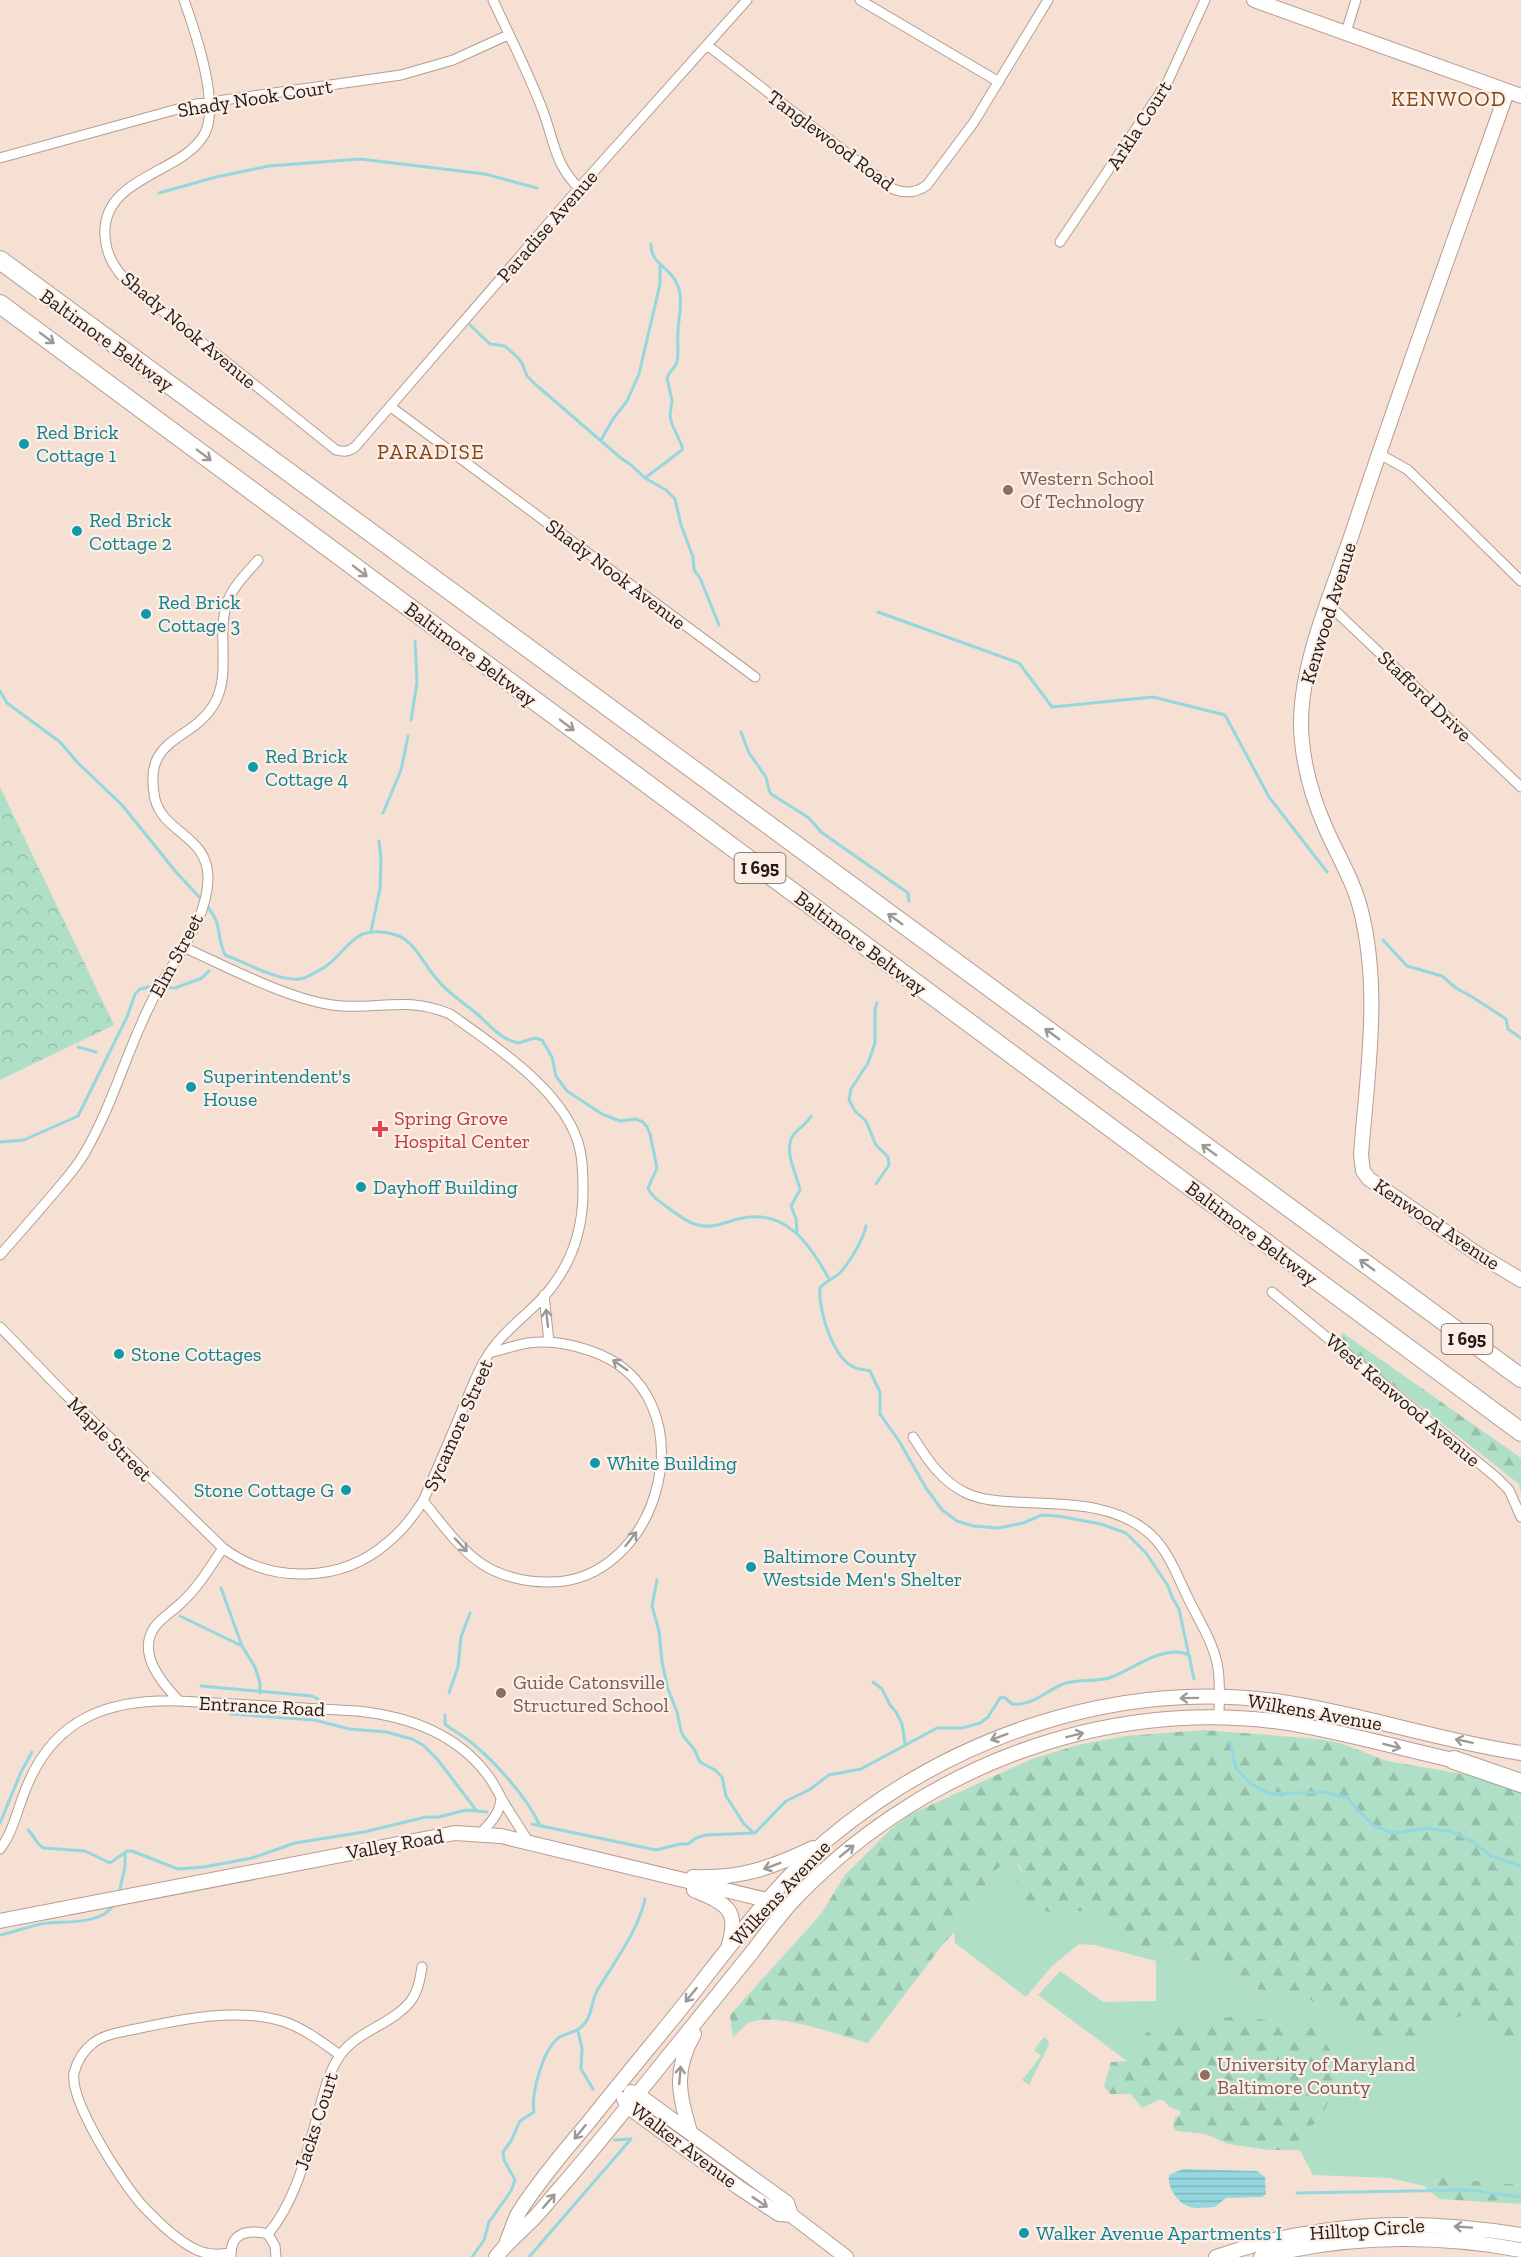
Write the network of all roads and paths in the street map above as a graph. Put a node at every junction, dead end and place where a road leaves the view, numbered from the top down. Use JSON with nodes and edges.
{"nodes":[{"id":1,"x":184,"y":0,"type":"edge"},
{"id":2,"x":493,"y":0,"type":"edge"},
{"id":3,"x":747,"y":0,"type":"edge"},
{"id":4,"x":860,"y":0,"type":"edge"},
{"id":5,"x":1048,"y":0,"type":"edge"},
{"id":6,"x":1205,"y":0,"type":"edge"},
{"id":7,"x":1254,"y":0,"type":"edge"},
{"id":8,"x":1356,"y":0,"type":"edge"},
{"id":9,"x":1346,"y":32,"type":"junction"},
{"id":10,"x":508,"y":34,"type":"junction"},
{"id":11,"x":707,"y":45,"type":"junction"},
{"id":12,"x":999,"y":82,"type":"junction"},
{"id":13,"x":1514,"y":94,"type":"edge"},
{"id":14,"x":210,"y":102,"type":"junction"},
{"id":15,"x":0,"y":158,"type":"edge"},
{"id":16,"x":579,"y":188,"type":"junction"},
{"id":17,"x":1060,"y":242,"type":"dead end"},
{"id":18,"x":0,"y":260,"type":"edge"},
{"id":19,"x":0,"y":304,"type":"edge"},
{"id":20,"x":391,"y":407,"type":"junction"},
{"id":21,"x":349,"y":452,"type":"joint"},
{"id":22,"x":1378,"y":453,"type":"junction"},
{"id":23,"x":258,"y":560,"type":"dead end"},
{"id":24,"x":1521,"y":581,"type":"edge"},
{"id":25,"x":1328,"y":604,"type":"junction"},
{"id":26,"x":755,"y":677,"type":"dead end"},
{"id":27,"x":1521,"y":788,"type":"edge"},
{"id":28,"x":183,"y":947,"type":"junction"},
{"id":29,"x":0,"y":1255,"type":"edge"},
{"id":30,"x":1521,"y":1280,"type":"edge"},
{"id":31,"x":1272,"y":1292,"type":"dead end"},
{"id":32,"x":544,"y":1295,"type":"junction"},
{"id":33,"x":1435,"y":1315,"type":"junction"},
{"id":34,"x":0,"y":1327,"type":"edge"},
{"id":35,"x":549,"y":1342,"type":"junction"},
{"id":36,"x":489,"y":1353,"type":"junction"},
{"id":37,"x":1521,"y":1370,"type":"edge"},
{"id":38,"x":1521,"y":1378,"type":"edge"},
{"id":39,"x":1521,"y":1432,"type":"edge"},
{"id":40,"x":913,"y":1437,"type":"dead end"},
{"id":41,"x":423,"y":1501,"type":"junction"},
{"id":42,"x":1521,"y":1517,"type":"edge"},
{"id":43,"x":223,"y":1548,"type":"junction"},
{"id":44,"x":1219,"y":1698,"type":"junction"},
{"id":45,"x":179,"y":1701,"type":"junction"},
{"id":46,"x":1219,"y":1718,"type":"junction"},
{"id":47,"x":1521,"y":1753,"type":"edge"},
{"id":48,"x":1454,"y":1760,"type":"junction"},
{"id":49,"x":1521,"y":1774,"type":"edge"},
{"id":50,"x":1521,"y":1783,"type":"edge"},
{"id":51,"x":501,"y":1798,"type":"junction"},
{"id":52,"x":480,"y":1834,"type":"junction"},
{"id":53,"x":825,"y":1842,"type":"junction"},
{"id":54,"x":530,"y":1844,"type":"junction"},
{"id":55,"x":0,"y":1849,"type":"edge"},
{"id":56,"x":656,"y":1875,"type":"junction"},
{"id":57,"x":768,"y":1900,"type":"junction"},
{"id":58,"x":789,"y":1905,"type":"junction"},
{"id":59,"x":0,"y":1921,"type":"edge"},
{"id":60,"x":728,"y":1950,"type":"junction"},
{"id":61,"x":422,"y":1967,"type":"dead end"},
{"id":62,"x":709,"y":2006,"type":"junction"},
{"id":63,"x":340,"y":2055,"type":"junction"},
{"id":64,"x":617,"y":2087,"type":"junction"},
{"id":65,"x":637,"y":2094,"type":"junction"},
{"id":66,"x":627,"y":2106,"type":"junction"},
{"id":67,"x":690,"y":2132,"type":"junction"},
{"id":68,"x":791,"y":2215,"type":"junction"},
{"id":69,"x":268,"y":2234,"type":"junction"},
{"id":70,"x":1521,"y":2235,"type":"edge"},
{"id":71,"x":507,"y":2241,"type":"junction"},
{"id":72,"x":1521,"y":2250,"type":"edge"},
{"id":73,"x":230,"y":2255,"type":"edge"},
{"id":74,"x":276,"y":2257,"type":"edge"},
{"id":75,"x":496,"y":2257,"type":"edge"},
{"id":76,"x":846,"y":2257,"type":"edge"},
{"id":77,"x":1216,"y":2257,"type":"edge"},
{"id":78,"x":1261,"y":2257,"type":"edge"}],
"edges":[{"from":1,"to":14,"type":"street","name":"Shady Nook Avenue"},
{"from":2,"to":10,"type":"street"},
{"from":3,"to":11,"type":"street","name":"Paradise Avenue"},
{"from":4,"to":12,"type":"street"},
{"from":5,"to":12,"type":"street","name":"Tanglewood Road"},
{"from":6,"to":17,"type":"street","name":"Arkla Court"},
{"from":7,"to":9,"type":"main road"},
{"from":8,"to":9,"type":"street"},
{"from":9,"to":13,"type":"main road"},
{"from":10,"to":14,"type":"street","name":"Shady Nook Court"},
{"from":10,"to":16,"type":"street"},
{"from":11,"to":12,"type":"street","name":"Tanglewood Road"},
{"from":11,"to":16,"type":"street","name":"Paradise Avenue"},
{"from":13,"to":22,"type":"main road","name":"Kenwood Avenue"},
{"from":14,"to":15,"type":"street","name":"Shady Nook Court"},
{"from":14,"to":21,"type":"street","name":"Shady Nook Avenue"},
{"from":16,"to":20,"type":"street","name":"Paradise Avenue"},
{"from":33,"to":18,"type":"highway","name":"Baltimore Beltway","number":"I 695","one_way":true},
{"from":19,"to":39,"type":"highway","name":"Baltimore Beltway","number":"I 695","one_way":true},
{"from":20,"to":21,"type":"street","name":"Paradise Avenue"},
{"from":20,"to":26,"type":"street","name":"Shady Nook Avenue"},
{"from":22,"to":24,"type":"street"},
{"from":22,"to":25,"type":"main road","name":"Kenwood Avenue"},
{"from":23,"to":28,"type":"street","name":"Elm Street"},
{"from":25,"to":27,"type":"street","name":"Stafford Drive"},
{"from":25,"to":30,"type":"main road","name":"Kenwood Avenue"},
{"from":28,"to":29,"type":"street","name":"Elm Street"},
{"from":28,"to":32,"type":"street","name":"Sycamore Street"},
{"from":31,"to":42,"type":"street","name":"West Kenwood Avenue"},
{"from":35,"to":32,"type":"street","one_way":true},
{"from":32,"to":36,"type":"street","name":"Sycamore Street"},
{"from":33,"to":37,"type":"highway"},
{"from":33,"to":38,"type":"highway","name":"Baltimore Beltway","number":"I 695"},
{"from":34,"to":43,"type":"street","name":"Maple Street"},
{"from":35,"to":36,"type":"street"},
{"from":41,"to":35,"type":"street","one_way":true},
{"from":36,"to":41,"type":"street","name":"Sycamore Street"},
{"from":40,"to":44,"type":"street"},
{"from":41,"to":43,"type":"street","name":"Sycamore Street"},
{"from":43,"to":45,"type":"street","name":"Entrance Road"},
{"from":44,"to":46,"type":"street"},
{"from":47,"to":44,"type":"main road","name":"Wilkens Avenue","one_way":true},
{"from":44,"to":53,"type":"main road","name":"Wilkens Avenue","one_way":true},
{"from":45,"to":51,"type":"street","name":"Entrance Road"},
{"from":45,"to":55,"type":"street"},
{"from":46,"to":48,"type":"main road","name":"Wilkens Avenue","one_way":true},
{"from":58,"to":46,"type":"main road","name":"Wilkens Avenue","one_way":true},
{"from":48,"to":49,"type":"main road","name":"Wilkens Avenue"},
{"from":48,"to":50,"type":"highway"},
{"from":51,"to":52,"type":"street"},
{"from":51,"to":54,"type":"street","name":"Entrance Road"},
{"from":52,"to":54,"type":"main road","name":"Valley Road"},
{"from":52,"to":59,"type":"main road","name":"Valley Road"},
{"from":53,"to":56,"type":"main road","one_way":true},
{"from":53,"to":57,"type":"main road","name":"Wilkens Avenue"},
{"from":54,"to":56,"type":"main road","name":"Valley Road"},
{"from":56,"to":57,"type":"main road","name":"Valley Road"},
{"from":56,"to":60,"type":"main road"},
{"from":57,"to":58,"type":"main road","name":"Valley Road"},
{"from":57,"to":60,"type":"main road","name":"Wilkens Avenue"},
{"from":58,"to":62,"type":"main road","name":"Wilkens Avenue"},
{"from":60,"to":64,"type":"main road","name":"Wilkens Avenue","one_way":true},
{"from":61,"to":63,"type":"street","name":"Jacks Court"},
{"from":62,"to":65,"type":"main road","name":"Wilkens Avenue"},
{"from":67,"to":62,"type":"main road","one_way":true},
{"from":63,"to":69,"type":"street","name":"Jacks Court"},
{"from":63,"to":73,"type":"street"},
{"from":64,"to":65,"type":"main road","name":"Walker Avenue"},
{"from":64,"to":66,"type":"main road","name":"Walker Avenue"},
{"from":64,"to":71,"type":"main road","name":"Wilkens Avenue","one_way":true},
{"from":65,"to":66,"type":"main road","name":"Wilkens Avenue"},
{"from":65,"to":67,"type":"main road","name":"Walker Avenue"},
{"from":66,"to":68,"type":"main road","name":"Walker Avenue","one_way":true},
{"from":71,"to":66,"type":"main road","name":"Wilkens Avenue","one_way":true},
{"from":67,"to":68,"type":"main road","name":"Walker Avenue"},
{"from":68,"to":76,"type":"main road","name":"Walker Avenue"},
{"from":69,"to":73,"type":"street"},
{"from":69,"to":74,"type":"street"},
{"from":70,"to":77,"type":"main road","name":"Hilltop Circle","one_way":true},
{"from":71,"to":75,"type":"main road","name":"Wilkens Avenue"},
{"from":72,"to":78,"type":"main road","name":"Hilltop Circle"}]}
